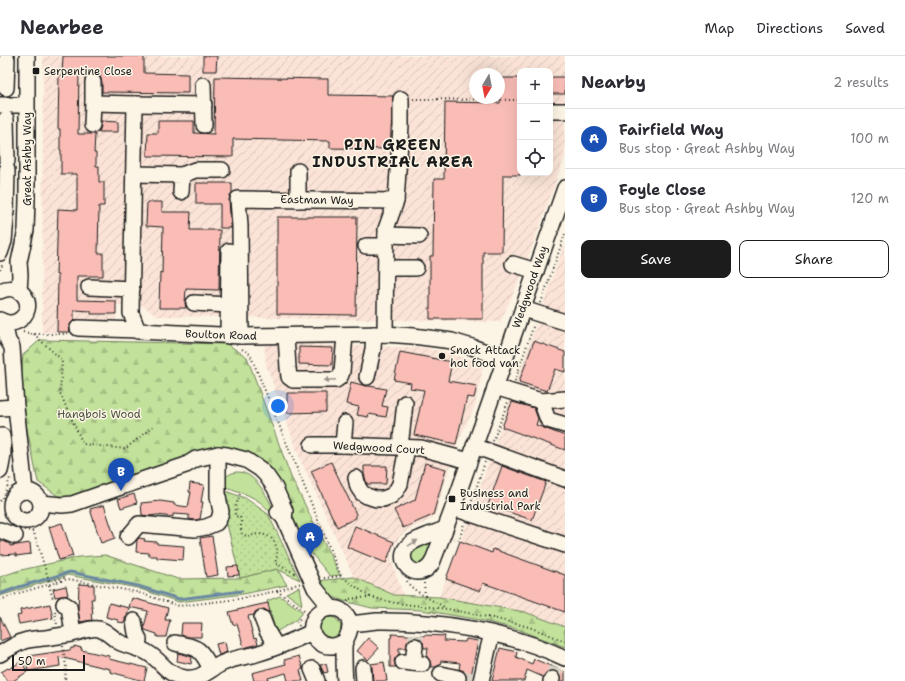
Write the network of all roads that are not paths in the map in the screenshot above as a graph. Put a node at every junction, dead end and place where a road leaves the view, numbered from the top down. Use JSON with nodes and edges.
{"nodes":[{"id":1,"x":27,"y":58,"type":"edge"},
{"id":2,"x":4,"y":59,"type":"edge"},
{"id":3,"x":93,"y":82,"type":"dead end"},
{"id":4,"x":202,"y":85,"type":"dead end"},
{"id":5,"x":6,"y":88,"type":"dead end"},
{"id":6,"x":401,"y":99,"type":"road end"},
{"id":7,"x":94,"y":103,"type":"junction"},
{"id":8,"x":135,"y":104,"type":"junction"},
{"id":9,"x":26,"y":105,"type":"junction"},
{"id":10,"x":204,"y":105,"type":"junction"},
{"id":11,"x":553,"y":111,"type":"edge"},
{"id":12,"x":565,"y":111,"type":"edge"},
{"id":13,"x":3,"y":112,"type":"edge"},
{"id":14,"x":92,"y":125,"type":"dead end"},
{"id":15,"x":204,"y":125,"type":"dead end"},
{"id":16,"x":27,"y":146,"type":"junction"},
{"id":17,"x":7,"y":159,"type":"junction"},
{"id":18,"x":222,"y":170,"type":"dead end"},
{"id":19,"x":298,"y":171,"type":"dead end"},
{"id":20,"x":134,"y":174,"type":"junction"},
{"id":21,"x":182,"y":176,"type":"junction"},
{"id":22,"x":565,"y":188,"type":"edge"},
{"id":23,"x":181,"y":192,"type":"dead end"},
{"id":24,"x":28,"y":200,"type":"junction"},
{"id":25,"x":298,"y":200,"type":"junction"},
{"id":26,"x":396,"y":201,"type":"junction"},
{"id":27,"x":6,"y":210,"type":"junction"},
{"id":28,"x":560,"y":218,"type":"edge"},
{"id":29,"x":419,"y":236,"type":"dead end"},
{"id":30,"x":386,"y":241,"type":"junction"},
{"id":31,"x":366,"y":246,"type":"dead end"},
{"id":32,"x":2,"y":247,"type":"edge"},
{"id":33,"x":23,"y":247,"type":"junction"},
{"id":34,"x":229,"y":251,"type":"dead end"},
{"id":35,"x":20,"y":262,"type":"junction"},
{"id":36,"x":513,"y":264,"type":"dead end"},
{"id":37,"x":386,"y":268,"type":"junction"},
{"id":38,"x":416,"y":268,"type":"dead end"},
{"id":39,"x":536,"y":272,"type":"junction"},
{"id":40,"x":89,"y":287,"type":"dead end"},
{"id":41,"x":132,"y":289,"type":"junction"},
{"id":42,"x":1,"y":290,"type":"edge"},
{"id":43,"x":19,"y":291,"type":"junction"},
{"id":44,"x":194,"y":303,"type":"dead end"},
{"id":45,"x":228,"y":305,"type":"junction"},
{"id":46,"x":523,"y":308,"type":"junction"},
{"id":47,"x":21,"y":318,"type":"junction"},
{"id":48,"x":2,"y":321,"type":"edge"},
{"id":49,"x":565,"y":322,"type":"edge"},
{"id":50,"x":78,"y":328,"type":"dead end"},
{"id":51,"x":138,"y":330,"type":"junction"},
{"id":52,"x":380,"y":334,"type":"junction"},
{"id":53,"x":346,"y":335,"type":"junction"},
{"id":54,"x":286,"y":336,"type":"junction"},
{"id":55,"x":236,"y":340,"type":"junction"},
{"id":56,"x":12,"y":346,"type":"junction"},
{"id":57,"x":505,"y":359,"type":"junction"},
{"id":58,"x":7,"y":372,"type":"edge"},
{"id":59,"x":367,"y":377,"type":"dead end"},
{"id":60,"x":495,"y":387,"type":"junction"},
{"id":61,"x":565,"y":399,"type":"edge"},
{"id":62,"x":541,"y":402,"type":"junction"},
{"id":63,"x":405,"y":403,"type":"dead end"},
{"id":64,"x":16,"y":407,"type":"junction"},
{"id":65,"x":0,"y":408,"type":"edge"},
{"id":66,"x":345,"y":423,"type":"dead end"},
{"id":67,"x":565,"y":425,"type":"edge"},
{"id":68,"x":20,"y":440,"type":"junction"},
{"id":69,"x":312,"y":445,"type":"dead end"},
{"id":70,"x":343,"y":445,"type":"junction"},
{"id":71,"x":474,"y":446,"type":"junction"},
{"id":72,"x":403,"y":448,"type":"junction"},
{"id":73,"x":218,"y":460,"type":"junction"},
{"id":74,"x":469,"y":461,"type":"junction"},
{"id":75,"x":0,"y":470,"type":"edge"},
{"id":76,"x":356,"y":478,"type":"dead end"},
{"id":77,"x":565,"y":478,"type":"edge"},
{"id":78,"x":25,"y":491,"type":"junction"},
{"id":79,"x":41,"y":508,"type":"junction"},
{"id":80,"x":453,"y":508,"type":"junction"},
{"id":81,"x":6,"y":511,"type":"edge"},
{"id":82,"x":0,"y":530,"type":"edge"},
{"id":83,"x":445,"y":530,"type":"dead end"},
{"id":84,"x":16,"y":533,"type":"road end"},
{"id":85,"x":128,"y":537,"type":"dead end"},
{"id":86,"x":565,"y":545,"type":"edge"},
{"id":87,"x":309,"y":581,"type":"junction"},
{"id":88,"x":64,"y":604,"type":"dead end"},
{"id":89,"x":331,"y":608,"type":"junction"},
{"id":90,"x":262,"y":618,"type":"dead end"},
{"id":91,"x":310,"y":620,"type":"junction"},
{"id":92,"x":134,"y":621,"type":"dead end"},
{"id":93,"x":350,"y":624,"type":"junction"},
{"id":94,"x":73,"y":634,"type":"junction"},
{"id":95,"x":492,"y":634,"type":"junction"},
{"id":96,"x":416,"y":635,"type":"junction"},
{"id":97,"x":344,"y":642,"type":"junction"},
{"id":98,"x":174,"y":643,"type":"dead end"},
{"id":99,"x":276,"y":646,"type":"junction"},
{"id":100,"x":327,"y":646,"type":"junction"},
{"id":101,"x":138,"y":649,"type":"junction"},
{"id":102,"x":0,"y":654,"type":"edge"},
{"id":103,"x":413,"y":663,"type":"dead end"},
{"id":104,"x":557,"y":668,"type":"edge"},
{"id":105,"x":211,"y":669,"type":"junction"},
{"id":106,"x":442,"y":674,"type":"dead end"},
{"id":107,"x":345,"y":675,"type":"edge"},
{"id":108,"x":186,"y":679,"type":"edge"},
{"id":109,"x":472,"y":680,"type":"edge"}],
"edges":[{"from":1,"to":2,"type":"street"},
{"from":1,"to":9,"type":"street","name":"Great Ashby Way"},
{"from":2,"to":5,"type":"street"},
{"from":3,"to":7,"type":"street"},
{"from":4,"to":10,"type":"street"},
{"from":6,"to":26,"type":"street"},
{"from":7,"to":8,"type":"street"},
{"from":7,"to":14,"type":"street"},
{"from":8,"to":10,"type":"street"},
{"from":8,"to":20,"type":"street"},
{"from":9,"to":13,"type":"street"},
{"from":9,"to":16,"type":"street","name":"Great Ashby Way"},
{"from":10,"to":15,"type":"street"},
{"from":11,"to":12,"type":"street"},
{"from":13,"to":17,"type":"street"},
{"from":16,"to":17,"type":"street"},
{"from":16,"to":24,"type":"street","name":"Great Ashby Way"},
{"from":17,"to":27,"type":"street"},
{"from":18,"to":21,"type":"street"},
{"from":19,"to":25,"type":"street"},
{"from":20,"to":21,"type":"street"},
{"from":20,"to":41,"type":"street"},
{"from":21,"to":23,"type":"street"},
{"from":22,"to":28,"type":"street","name":"Wedgwood Way"},
{"from":24,"to":27,"type":"street"},
{"from":24,"to":33,"type":"street","name":"Great Ashby Way"},
{"from":25,"to":26,"type":"street","name":"Eastman Way"},
{"from":25,"to":55,"type":"street","name":"Eastman Way"},
{"from":26,"to":30,"type":"street"},
{"from":27,"to":32,"type":"street"},
{"from":28,"to":39,"type":"street","name":"Wedgwood Way"},
{"from":29,"to":30,"type":"street"},
{"from":30,"to":31,"type":"street"},
{"from":30,"to":37,"type":"street"},
{"from":32,"to":33,"type":"street"},
{"from":33,"to":35,"type":"street","name":"Great Ashby Way"},
{"from":34,"to":45,"type":"street"},
{"from":35,"to":42,"type":"street","name":"Great Ashby Way"},
{"from":35,"to":43,"type":"street","name":"Great Ashby Way"},
{"from":36,"to":39,"type":"street"},
{"from":37,"to":38,"type":"street"},
{"from":37,"to":52,"type":"street"},
{"from":39,"to":46,"type":"street","name":"Wedgwood Way"},
{"from":40,"to":41,"type":"street"},
{"from":41,"to":51,"type":"street"},
{"from":42,"to":43,"type":"street"},
{"from":43,"to":47,"type":"street"},
{"from":44,"to":45,"type":"street"},
{"from":45,"to":55,"type":"street"},
{"from":46,"to":49,"type":"street"},
{"from":46,"to":57,"type":"street","name":"Wedgwood Way"},
{"from":47,"to":48,"type":"street"},
{"from":47,"to":56,"type":"street"},
{"from":48,"to":56,"type":"street"},
{"from":50,"to":51,"type":"street","name":"Boulton Road"},
{"from":51,"to":55,"type":"street","name":"Boulton Road"},
{"from":52,"to":53,"type":"street","name":"Boulton Road"},
{"from":52,"to":57,"type":"street","name":"Boulton Road"},
{"from":52,"to":59,"type":"street"},
{"from":53,"to":54,"type":"street","name":"Boulton Road"},
{"from":53,"to":54,"type":"street","one_way":true},
{"from":54,"to":55,"type":"street","name":"Boulton Road"},
{"from":56,"to":58,"type":"street"},
{"from":57,"to":60,"type":"street","name":"Wedgwood Way"},
{"from":58,"to":64,"type":"street"},
{"from":60,"to":62,"type":"street"},
{"from":60,"to":71,"type":"street","name":"Wedgwood Way"},
{"from":61,"to":62,"type":"street"},
{"from":62,"to":67,"type":"street"},
{"from":63,"to":72,"type":"street"},
{"from":64,"to":65,"type":"street"},
{"from":64,"to":68,"type":"street"},
{"from":66,"to":70,"type":"street"},
{"from":68,"to":75,"type":"street"},
{"from":68,"to":78,"type":"street"},
{"from":69,"to":70,"type":"street","name":"Wedgwood Court"},
{"from":70,"to":72,"type":"street","name":"Wedgwood Court"},
{"from":71,"to":74,"type":"street","name":"Wedgwood Way"},
{"from":71,"to":77,"type":"street"},
{"from":72,"to":74,"type":"street","name":"Wedgwood Court"},
{"from":72,"to":76,"type":"street"},
{"from":73,"to":79,"type":"street"},
{"from":73,"to":85,"type":"street"},
{"from":73,"to":87,"type":"street"},
{"from":74,"to":80,"type":"street","name":"Wedgwood Way"},
{"from":78,"to":79,"type":"street"},
{"from":78,"to":81,"type":"street"},
{"from":79,"to":81,"type":"street"},
{"from":80,"to":83,"type":"street","name":"Wedgwood Way"},
{"from":80,"to":86,"type":"street"},
{"from":82,"to":84,"type":"street"},
{"from":87,"to":89,"type":"street"},
{"from":87,"to":91,"type":"street"},
{"from":88,"to":94,"type":"street"},
{"from":89,"to":91,"type":"street"},
{"from":89,"to":93,"type":"street"},
{"from":90,"to":99,"type":"street"},
{"from":91,"to":99,"type":"street"},
{"from":91,"to":100,"type":"street"},
{"from":92,"to":101,"type":"street"},
{"from":93,"to":96,"type":"street"},
{"from":93,"to":97,"type":"street"},
{"from":94,"to":101,"type":"street"},
{"from":94,"to":102,"type":"street"},
{"from":95,"to":96,"type":"street"},
{"from":95,"to":104,"type":"street"},
{"from":95,"to":109,"type":"street"},
{"from":96,"to":103,"type":"street"},
{"from":97,"to":100,"type":"street"},
{"from":97,"to":107,"type":"street"},
{"from":98,"to":105,"type":"street"},
{"from":99,"to":105,"type":"street"},
{"from":100,"to":107,"type":"street"},
{"from":101,"to":108,"type":"street"},
{"from":105,"to":108,"type":"street"},
{"from":106,"to":109,"type":"street"}]}
